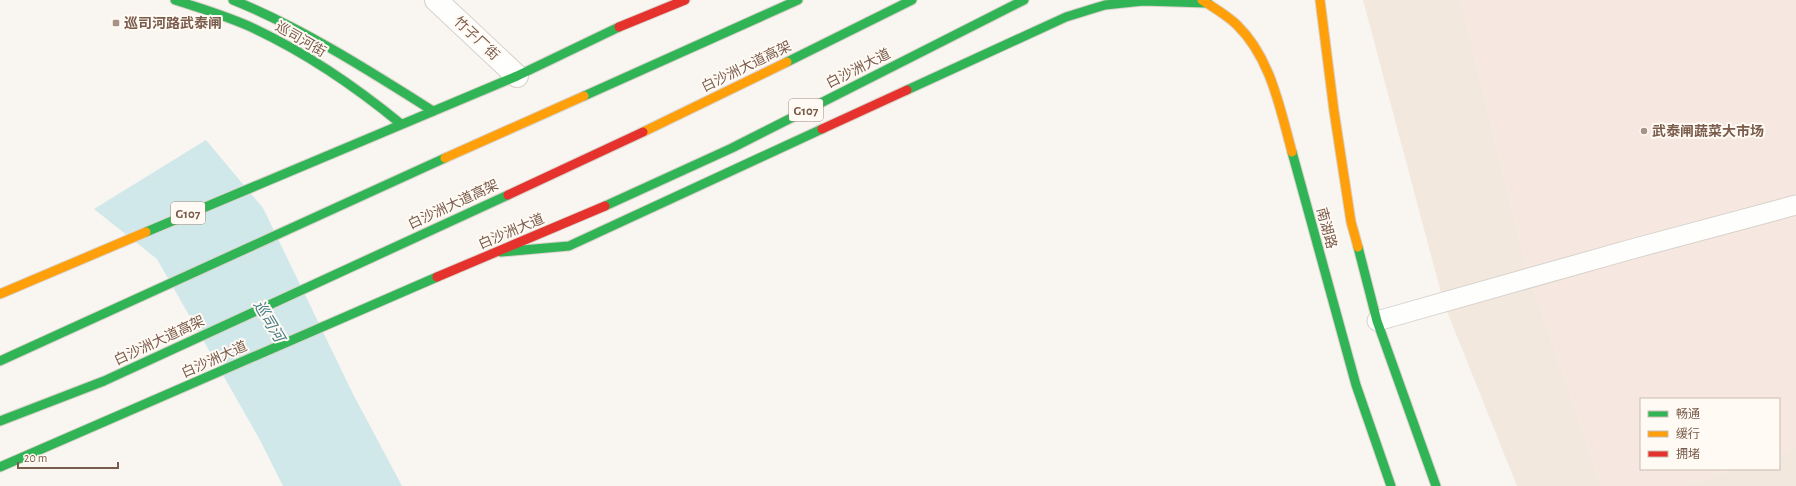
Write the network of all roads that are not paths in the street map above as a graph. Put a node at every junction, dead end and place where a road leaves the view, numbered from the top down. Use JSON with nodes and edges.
{"nodes":[{"id":1,"x":174,"y":0,"type":"edge"},
{"id":2,"x":233,"y":0,"type":"edge"},
{"id":3,"x":436,"y":0,"type":"edge"},
{"id":4,"x":685,"y":0,"type":"edge"},
{"id":5,"x":798,"y":0,"type":"edge"},
{"id":6,"x":912,"y":0,"type":"edge"},
{"id":7,"x":1024,"y":0,"type":"edge"},
{"id":8,"x":1320,"y":0,"type":"edge"},
{"id":9,"x":1205,"y":2,"type":"edge"},
{"id":10,"x":518,"y":76,"type":"junction"},
{"id":11,"x":432,"y":111,"type":"junction"},
{"id":12,"x":401,"y":124,"type":"junction"},
{"id":13,"x":1796,"y":205,"type":"edge"},
{"id":14,"x":496,"y":253,"type":"junction"},
{"id":15,"x":0,"y":294,"type":"edge"},
{"id":16,"x":1377,"y":321,"type":"junction"},
{"id":17,"x":0,"y":361,"type":"edge"},
{"id":18,"x":0,"y":421,"type":"edge"},
{"id":19,"x":0,"y":467,"type":"edge"},
{"id":20,"x":1391,"y":486,"type":"edge"},
{"id":21,"x":1436,"y":486,"type":"edge"}],
"edges":[{"from":1,"to":12,"type":"main road","name":"巡司河街"},
{"from":2,"to":11,"type":"main road","name":"巡司河街"},
{"from":3,"to":10,"type":"street","name":"竹子厂街"},
{"from":4,"to":10,"type":"main road","number":"G107"},
{"from":5,"to":17,"type":"main road"},
{"from":6,"to":18,"type":"main road","name":"白沙洲大道高架"},
{"from":7,"to":14,"type":"main road","name":"白沙洲大道","number":"G107"},
{"from":8,"to":16,"type":"main road","name":"南湖路"},
{"from":9,"to":14,"type":"main road"},
{"from":9,"to":20,"type":"main road","name":"南湖路"},
{"from":10,"to":11,"type":"main road","number":"G107"},
{"from":11,"to":12,"type":"main road","number":"G107"},
{"from":12,"to":15,"type":"main road","number":"G107"},
{"from":13,"to":16,"type":"lane"},
{"from":14,"to":19,"type":"main road","name":"白沙洲大道","number":"G107"},
{"from":16,"to":21,"type":"main road","name":"南湖路"}]}
